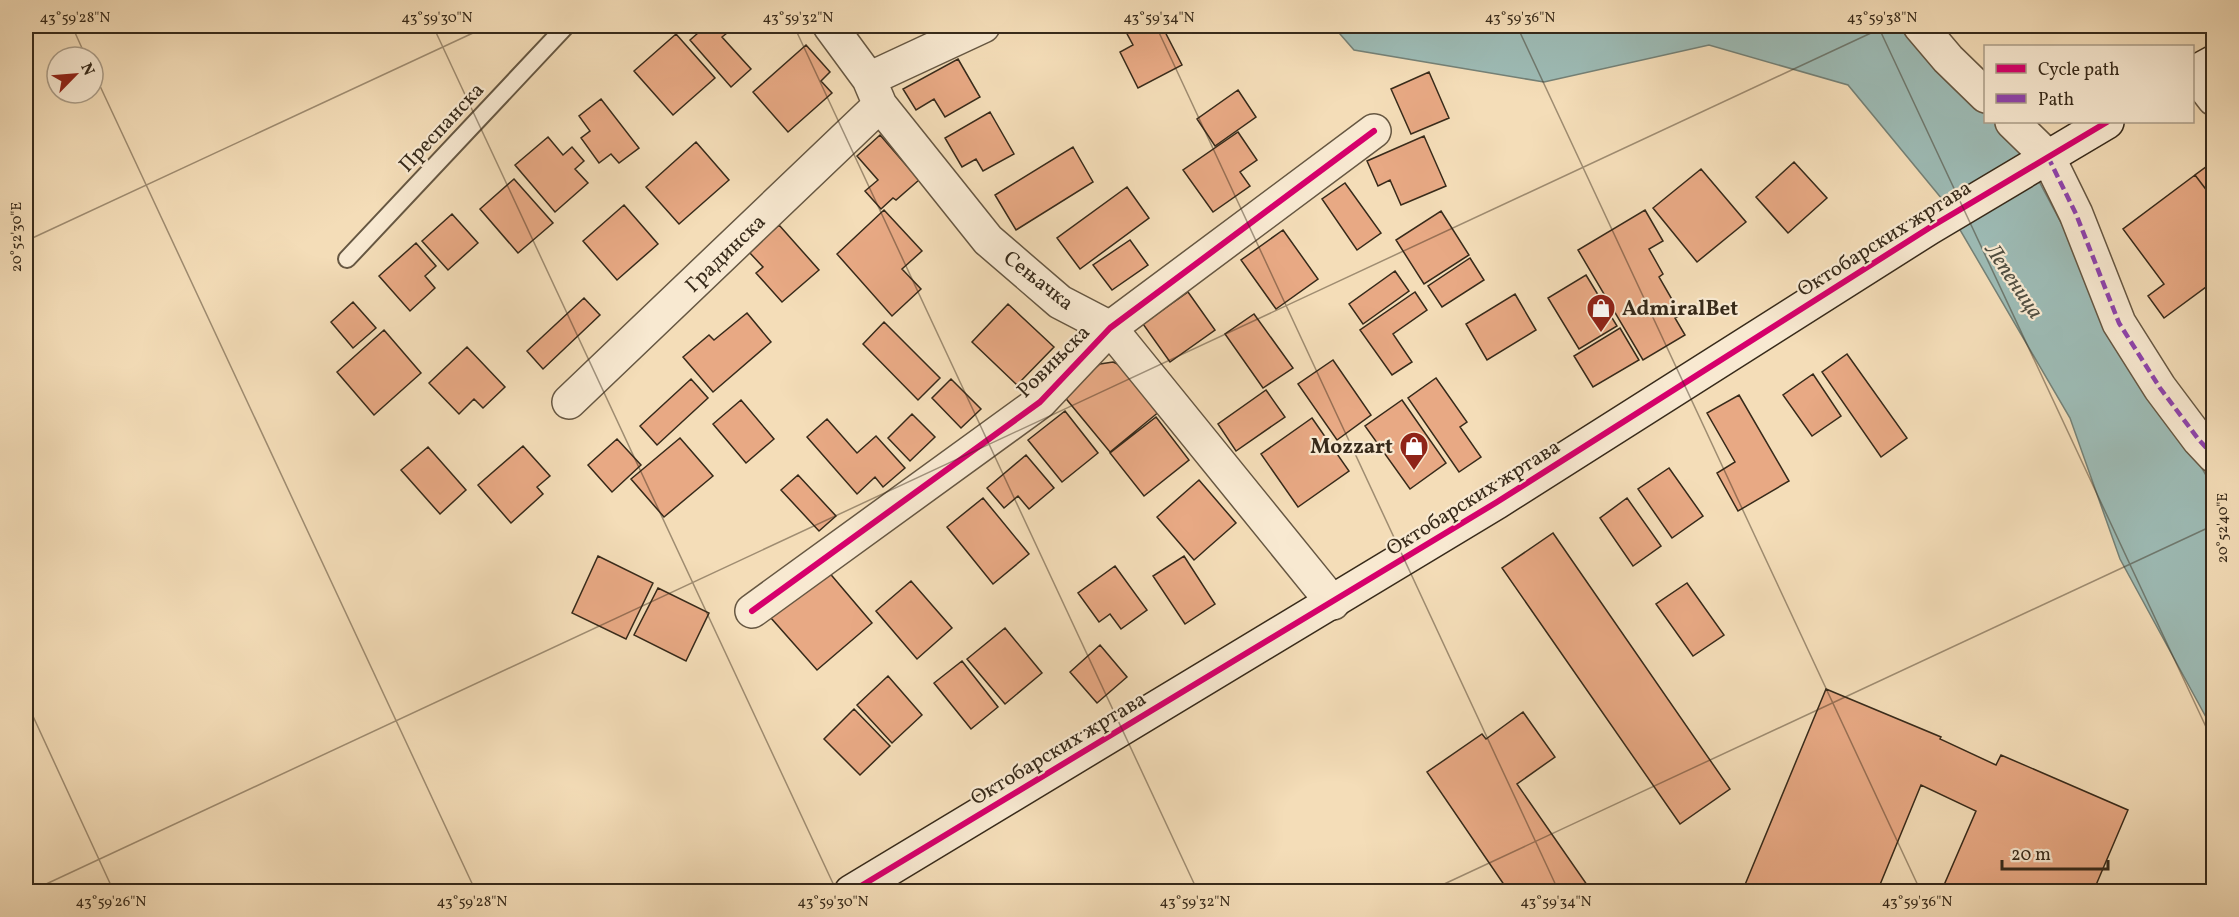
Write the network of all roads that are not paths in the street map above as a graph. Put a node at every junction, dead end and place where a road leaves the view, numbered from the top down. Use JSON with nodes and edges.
{"nodes":[{"id":1,"x":566,"y":26,"type":"edge"},
{"id":2,"x":830,"y":26,"type":"edge"},
{"id":3,"x":983,"y":26,"type":"edge"},
{"id":4,"x":1920,"y":26,"type":"edge"},
{"id":5,"x":2200,"y":70,"type":"edge"},
{"id":6,"x":874,"y":92,"type":"junction"},
{"id":7,"x":1984,"y":94,"type":"edge"},
{"id":8,"x":2214,"y":99,"type":"edge"},
{"id":9,"x":2013,"y":123,"type":"edge"},
{"id":10,"x":2105,"y":123,"type":"edge"},
{"id":11,"x":1374,"y":131,"type":"dead end"},
{"id":12,"x":2034,"y":165,"type":"junction"},
{"id":13,"x":347,"y":259,"type":"dead end"},
{"id":14,"x":1110,"y":328,"type":"junction"},
{"id":15,"x":569,"y":402,"type":"dead end"},
{"id":16,"x":2214,"y":456,"type":"edge"},
{"id":17,"x":1333,"y":603,"type":"junction"},
{"id":18,"x":752,"y":611,"type":"dead end"},
{"id":19,"x":856,"y":890,"type":"edge"}],
"edges":[{"from":1,"to":13,"type":"lane","name":"Преспанска"},
{"from":2,"to":6,"type":"street","name":"Сењачка"},
{"from":3,"to":6,"type":"street","name":"Градинска"},
{"from":4,"to":7,"type":"street"},
{"from":5,"to":8,"type":"street"},
{"from":6,"to":14,"type":"street","name":"Сењачка"},
{"from":6,"to":15,"type":"street","name":"Градинска"},
{"from":9,"to":12,"type":"street"},
{"from":10,"to":12,"type":"street","name":"Октобарских жртава"},
{"from":11,"to":14,"type":"street","name":"Ровињска"},
{"from":12,"to":16,"type":"street"},
{"from":12,"to":17,"type":"street","name":"Октобарских жртава"},
{"from":14,"to":17,"type":"street","name":"Сењачка"},
{"from":14,"to":18,"type":"street","name":"Ровињска"},
{"from":17,"to":19,"type":"street","name":"Октобарских жртава"}]}
